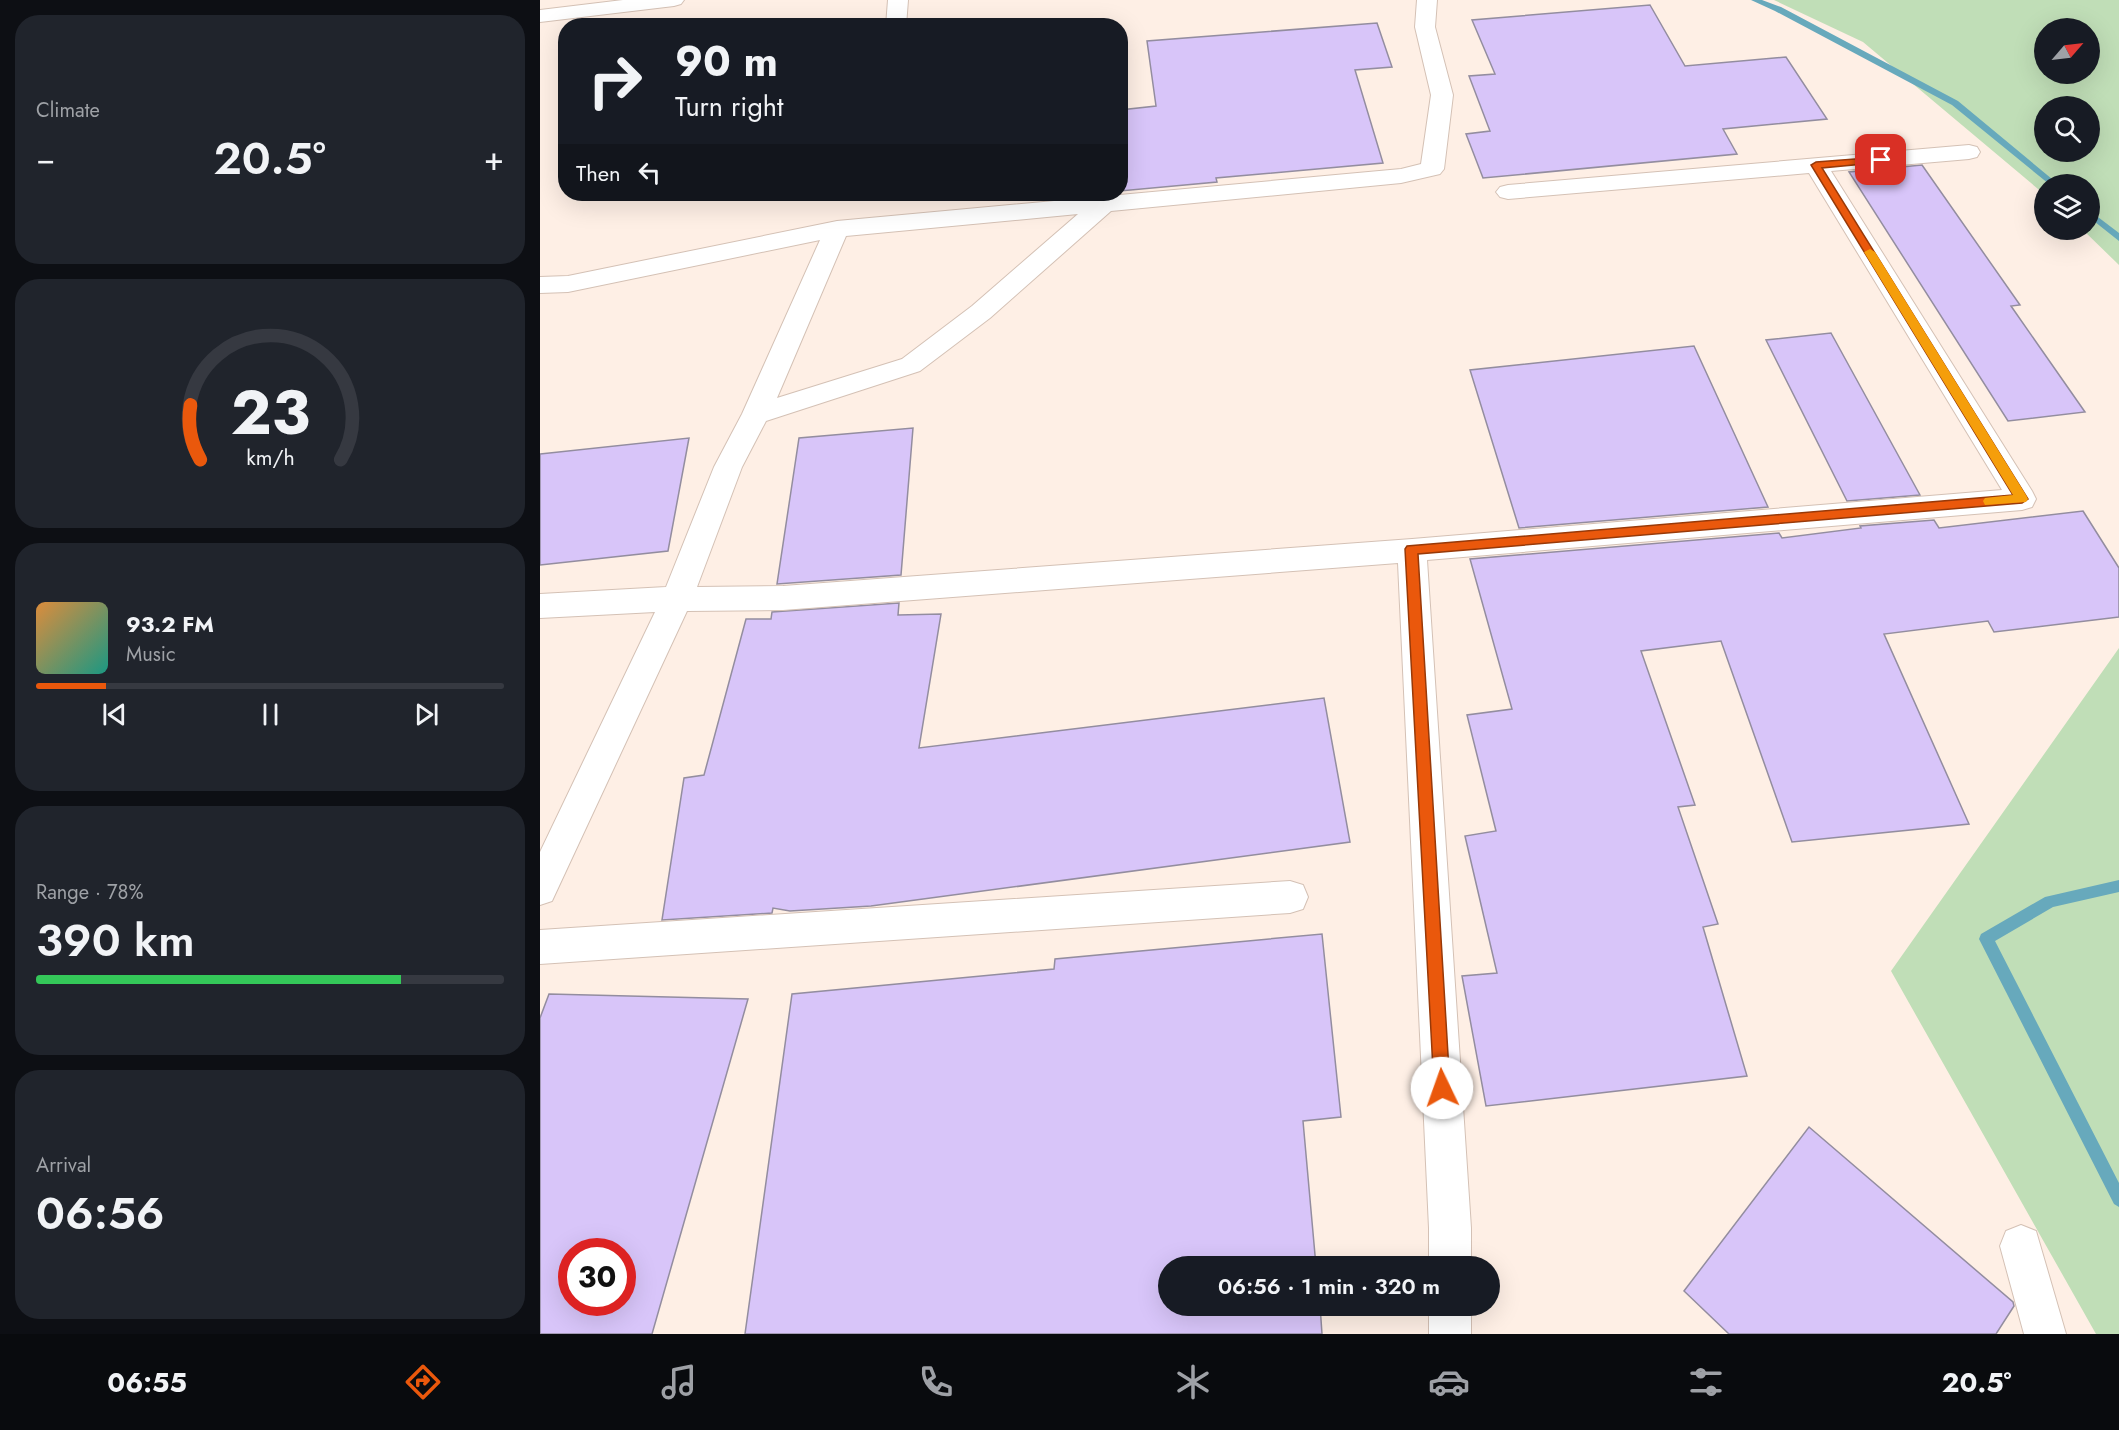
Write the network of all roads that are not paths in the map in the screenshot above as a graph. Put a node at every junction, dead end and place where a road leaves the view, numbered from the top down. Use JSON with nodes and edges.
{"nodes":[{"id":1,"x":674,"y":0,"type":"edge"},
{"id":2,"x":897,"y":0,"type":"edge"},
{"id":3,"x":1434,"y":0,"type":"edge"},
{"id":4,"x":540,"y":16,"type":"edge"},
{"id":5,"x":896,"y":18,"type":"edge"},
{"id":6,"x":1969,"y":152,"type":"dead end"},
{"id":7,"x":1816,"y":165,"type":"junction"},
{"id":8,"x":1508,"y":192,"type":"dead end"},
{"id":9,"x":1104,"y":204,"type":"junction"},
{"id":10,"x":837,"y":229,"type":"junction"},
{"id":11,"x":540,"y":285,"type":"edge"},
{"id":12,"x":756,"y":414,"type":"junction"},
{"id":13,"x":1412,"y":549,"type":"junction"},
{"id":14,"x":677,"y":599,"type":"junction"},
{"id":15,"x":540,"y":606,"type":"edge"},
{"id":16,"x":540,"y":889,"type":"edge"},
{"id":17,"x":1290,"y":897,"type":"dead end"},
{"id":18,"x":540,"y":948,"type":"edge"},
{"id":19,"x":2021,"y":1246,"type":"dead end"},
{"id":20,"x":1450,"y":1256,"type":"edge"},
{"id":21,"x":1450,"y":1316,"type":"edge"},
{"id":22,"x":1450,"y":1334,"type":"edge"},
{"id":23,"x":2044,"y":1334,"type":"edge"}],
"edges":[{"from":1,"to":4,"type":"street"},
{"from":2,"to":5,"type":"street"},
{"from":3,"to":9,"type":"street"},
{"from":6,"to":7,"type":"street"},
{"from":7,"to":8,"type":"street"},
{"from":7,"to":13,"type":"street"},
{"from":9,"to":10,"type":"street"},
{"from":9,"to":12,"type":"street"},
{"from":10,"to":11,"type":"street"},
{"from":10,"to":12,"type":"street"},
{"from":12,"to":14,"type":"street"},
{"from":13,"to":14,"type":"street"},
{"from":13,"to":20,"type":"street"},
{"from":14,"to":15,"type":"street"},
{"from":14,"to":16,"type":"street"},
{"from":17,"to":18,"type":"street"},
{"from":19,"to":23,"type":"street"},
{"from":21,"to":22,"type":"street"}]}
